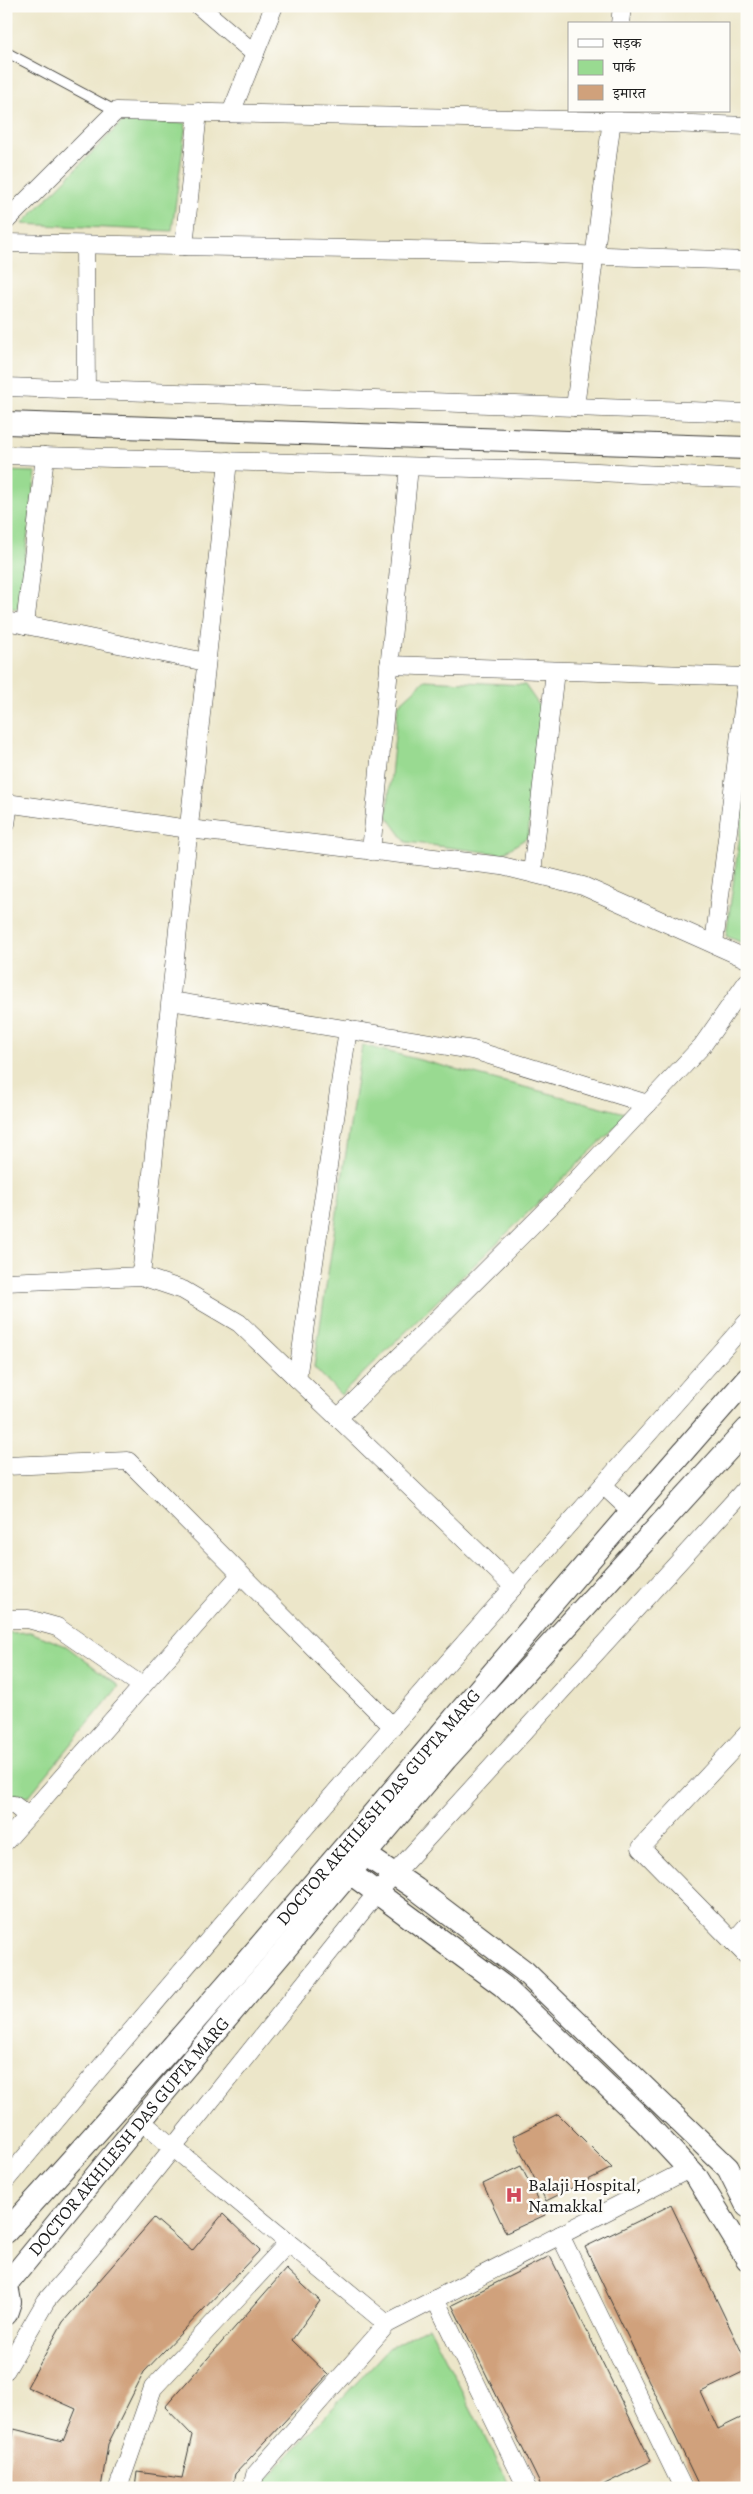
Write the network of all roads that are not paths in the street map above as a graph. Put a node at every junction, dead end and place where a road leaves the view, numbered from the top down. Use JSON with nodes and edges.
{"nodes":[{"id":1,"x":198,"y":6,"type":"edge"},
{"id":2,"x":274,"y":6,"type":"edge"},
{"id":3,"x":622,"y":6,"type":"edge"},
{"id":4,"x":620,"y":22,"type":"edge"},
{"id":5,"x":6,"y":52,"type":"edge"},
{"id":6,"x":255,"y":54,"type":"junction"},
{"id":7,"x":116,"y":111,"type":"junction"},
{"id":8,"x":198,"y":112,"type":"junction"},
{"id":9,"x":231,"y":113,"type":"junction"},
{"id":10,"x":612,"y":116,"type":"edge"},
{"id":11,"x":747,"y":126,"type":"edge"},
{"id":12,"x":6,"y":221,"type":"edge"},
{"id":13,"x":6,"y":243,"type":"edge"},
{"id":14,"x":85,"y":245,"type":"junction"},
{"id":15,"x":184,"y":246,"type":"junction"},
{"id":16,"x":595,"y":256,"type":"junction"},
{"id":17,"x":747,"y":261,"type":"edge"},
{"id":18,"x":6,"y":387,"type":"edge"},
{"id":19,"x":86,"y":390,"type":"junction"},
{"id":20,"x":575,"y":408,"type":"junction"},
{"id":21,"x":747,"y":414,"type":"edge"},
{"id":22,"x":6,"y":423,"type":"edge"},
{"id":23,"x":747,"y":448,"type":"edge"},
{"id":24,"x":6,"y":455,"type":"edge"},
{"id":25,"x":45,"y":456,"type":"junction"},
{"id":26,"x":228,"y":462,"type":"junction"},
{"id":27,"x":409,"y":467,"type":"junction"},
{"id":28,"x":747,"y":479,"type":"edge"},
{"id":29,"x":6,"y":621,"type":"edge"},
{"id":30,"x":25,"y":625,"type":"junction"},
{"id":31,"x":206,"y":662,"type":"junction"},
{"id":32,"x":389,"y":665,"type":"junction"},
{"id":33,"x":555,"y":671,"type":"junction"},
{"id":34,"x":747,"y":677,"type":"edge"},
{"id":35,"x":7,"y":803,"type":"edge"},
{"id":36,"x":6,"y":824,"type":"edge"},
{"id":37,"x":189,"y":829,"type":"junction"},
{"id":38,"x":371,"y":851,"type":"junction"},
{"id":39,"x":532,"y":873,"type":"junction"},
{"id":40,"x":714,"y":944,"type":"junction"},
{"id":41,"x":747,"y":959,"type":"edge"},
{"id":42,"x":747,"y":982,"type":"edge"},
{"id":43,"x":171,"y":1001,"type":"junction"},
{"id":44,"x":348,"y":1030,"type":"junction"},
{"id":45,"x":648,"y":1104,"type":"junction"},
{"id":46,"x":142,"y":1276,"type":"junction"},
{"id":47,"x":6,"y":1282,"type":"edge"},
{"id":48,"x":747,"y":1322,"type":"edge"},
{"id":49,"x":297,"y":1379,"type":"junction"},
{"id":50,"x":747,"y":1379,"type":"edge"},
{"id":51,"x":338,"y":1418,"type":"junction"},
{"id":52,"x":747,"y":1430,"type":"edge"},
{"id":53,"x":6,"y":1466,"type":"edge"},
{"id":54,"x":603,"y":1485,"type":"junction"},
{"id":55,"x":747,"y":1487,"type":"edge"},
{"id":56,"x":625,"y":1519,"type":"junction"},
{"id":57,"x":640,"y":1546,"type":"junction"},
{"id":58,"x":240,"y":1575,"type":"junction"},
{"id":59,"x":514,"y":1587,"type":"junction"},
{"id":60,"x":6,"y":1619,"type":"edge"},
{"id":61,"x":142,"y":1686,"type":"junction"},
{"id":62,"x":393,"y":1727,"type":"junction"},
{"id":63,"x":747,"y":1734,"type":"edge"},
{"id":64,"x":6,"y":1804,"type":"edge"},
{"id":65,"x":28,"y":1816,"type":"junction"},
{"id":66,"x":6,"y":1841,"type":"edge"},
{"id":67,"x":356,"y":1848,"type":"junction"},
{"id":68,"x":332,"y":1860,"type":"junction"},
{"id":69,"x":349,"y":1874,"type":"junction"},
{"id":70,"x":394,"y":1874,"type":"junction"},
{"id":71,"x":376,"y":1894,"type":"junction"},
{"id":72,"x":747,"y":1926,"type":"edge"},
{"id":73,"x":733,"y":1942,"type":"junction"},
{"id":74,"x":747,"y":1956,"type":"edge"},
{"id":75,"x":141,"y":2121,"type":"junction"},
{"id":76,"x":173,"y":2148,"type":"junction"},
{"id":77,"x":689,"y":2169,"type":"junction"},
{"id":78,"x":6,"y":2180,"type":"edge"},
{"id":79,"x":747,"y":2205,"type":"edge"},
{"id":80,"x":722,"y":2217,"type":"junction"},
{"id":81,"x":6,"y":2232,"type":"edge"},
{"id":82,"x":560,"y":2235,"type":"junction"},
{"id":83,"x":288,"y":2242,"type":"junction"},
{"id":84,"x":747,"y":2259,"type":"edge"},
{"id":85,"x":7,"y":2282,"type":"edge"},
{"id":86,"x":435,"y":2299,"type":"junction"},
{"id":87,"x":6,"y":2314,"type":"edge"},
{"id":88,"x":386,"y":2324,"type":"junction"},
{"id":89,"x":6,"y":2370,"type":"edge"},
{"id":90,"x":118,"y":2488,"type":"edge"},
{"id":91,"x":252,"y":2488,"type":"edge"},
{"id":92,"x":527,"y":2488,"type":"edge"},
{"id":93,"x":683,"y":2488,"type":"edge"}],
"edges":[{"from":1,"to":6,"type":"street"},
{"from":2,"to":6,"type":"street"},
{"from":3,"to":4,"type":"street"},
{"from":5,"to":7,"type":"lane"},
{"from":6,"to":9,"type":"street"},
{"from":7,"to":8,"type":"street"},
{"from":7,"to":12,"type":"street"},
{"from":8,"to":9,"type":"street"},
{"from":8,"to":15,"type":"street"},
{"from":9,"to":10,"type":"street"},
{"from":10,"to":11,"type":"street"},
{"from":10,"to":16,"type":"street"},
{"from":13,"to":14,"type":"street"},
{"from":14,"to":15,"type":"street"},
{"from":14,"to":19,"type":"street"},
{"from":15,"to":16,"type":"street"},
{"from":16,"to":17,"type":"street"},
{"from":16,"to":20,"type":"street"},
{"from":18,"to":19,"type":"street"},
{"from":19,"to":20,"type":"street"},
{"from":20,"to":21,"type":"street"},
{"from":22,"to":23,"type":"street"},
{"from":24,"to":25,"type":"street"},
{"from":25,"to":26,"type":"street"},
{"from":25,"to":30,"type":"street"},
{"from":26,"to":27,"type":"street"},
{"from":26,"to":31,"type":"street"},
{"from":27,"to":28,"type":"street"},
{"from":27,"to":32,"type":"street"},
{"from":29,"to":30,"type":"street"},
{"from":30,"to":31,"type":"street"},
{"from":31,"to":37,"type":"street"},
{"from":32,"to":33,"type":"street"},
{"from":32,"to":38,"type":"street"},
{"from":33,"to":34,"type":"street"},
{"from":33,"to":39,"type":"street"},
{"from":34,"to":40,"type":"street"},
{"from":35,"to":36,"type":"street"},
{"from":35,"to":37,"type":"street"},
{"from":37,"to":38,"type":"street"},
{"from":37,"to":43,"type":"street"},
{"from":38,"to":39,"type":"street"},
{"from":39,"to":40,"type":"street"},
{"from":40,"to":41,"type":"street"},
{"from":42,"to":45,"type":"street"},
{"from":43,"to":44,"type":"street"},
{"from":43,"to":46,"type":"street"},
{"from":44,"to":45,"type":"street"},
{"from":44,"to":49,"type":"street"},
{"from":45,"to":51,"type":"street"},
{"from":46,"to":47,"type":"street"},
{"from":46,"to":49,"type":"street"},
{"from":48,"to":54,"type":"street"},
{"from":49,"to":51,"type":"street"},
{"from":50,"to":56,"type":"street","name":"DOCTOR AKHILESH DAS GUPTA MARG"},
{"from":51,"to":59,"type":"street"},
{"from":52,"to":57,"type":"street","name":"DOCTOR AKHILESH DAS GUPTA MARG"},
{"from":53,"to":58,"type":"street"},
{"from":54,"to":56,"type":"street"},
{"from":54,"to":59,"type":"street"},
{"from":55,"to":70,"type":"street"},
{"from":56,"to":57,"type":"street"},
{"from":56,"to":67,"type":"street","name":"DOCTOR AKHILESH DAS GUPTA MARG"},
{"from":57,"to":67,"type":"street","name":"DOCTOR AKHILESH DAS GUPTA MARG"},
{"from":58,"to":61,"type":"street"},
{"from":58,"to":62,"type":"street"},
{"from":59,"to":62,"type":"street"},
{"from":60,"to":61,"type":"street"},
{"from":61,"to":65,"type":"street"},
{"from":62,"to":78,"type":"street"},
{"from":63,"to":73,"type":"street"},
{"from":64,"to":65,"type":"street"},
{"from":65,"to":66,"type":"street"},
{"from":67,"to":68,"type":"street","name":"DOCTOR AKHILESH DAS GUPTA MARG"},
{"from":67,"to":69,"type":"street","name":"DOCTOR AKHILESH DAS GUPTA MARG"},
{"from":67,"to":70,"type":"street"},
{"from":68,"to":69,"type":"street"},
{"from":68,"to":81,"type":"street","name":"DOCTOR AKHILESH DAS GUPTA MARG"},
{"from":69,"to":71,"type":"street"},
{"from":69,"to":75,"type":"street","name":"DOCTOR AKHILESH DAS GUPTA MARG"},
{"from":70,"to":71,"type":"street"},
{"from":70,"to":79,"type":"street"},
{"from":71,"to":76,"type":"street"},
{"from":71,"to":77,"type":"street"},
{"from":72,"to":73,"type":"street"},
{"from":73,"to":74,"type":"street"},
{"from":75,"to":76,"type":"street"},
{"from":75,"to":85,"type":"street","name":"DOCTOR AKHILESH DAS GUPTA MARG"},
{"from":76,"to":83,"type":"street"},
{"from":76,"to":89,"type":"street"},
{"from":77,"to":80,"type":"street"},
{"from":77,"to":82,"type":"street"},
{"from":79,"to":80,"type":"street"},
{"from":80,"to":84,"type":"street"},
{"from":82,"to":86,"type":"street"},
{"from":82,"to":93,"type":"street"},
{"from":83,"to":88,"type":"street"},
{"from":83,"to":90,"type":"street"},
{"from":85,"to":87,"type":"street"},
{"from":86,"to":88,"type":"street"},
{"from":86,"to":92,"type":"street"},
{"from":88,"to":91,"type":"street"}]}
